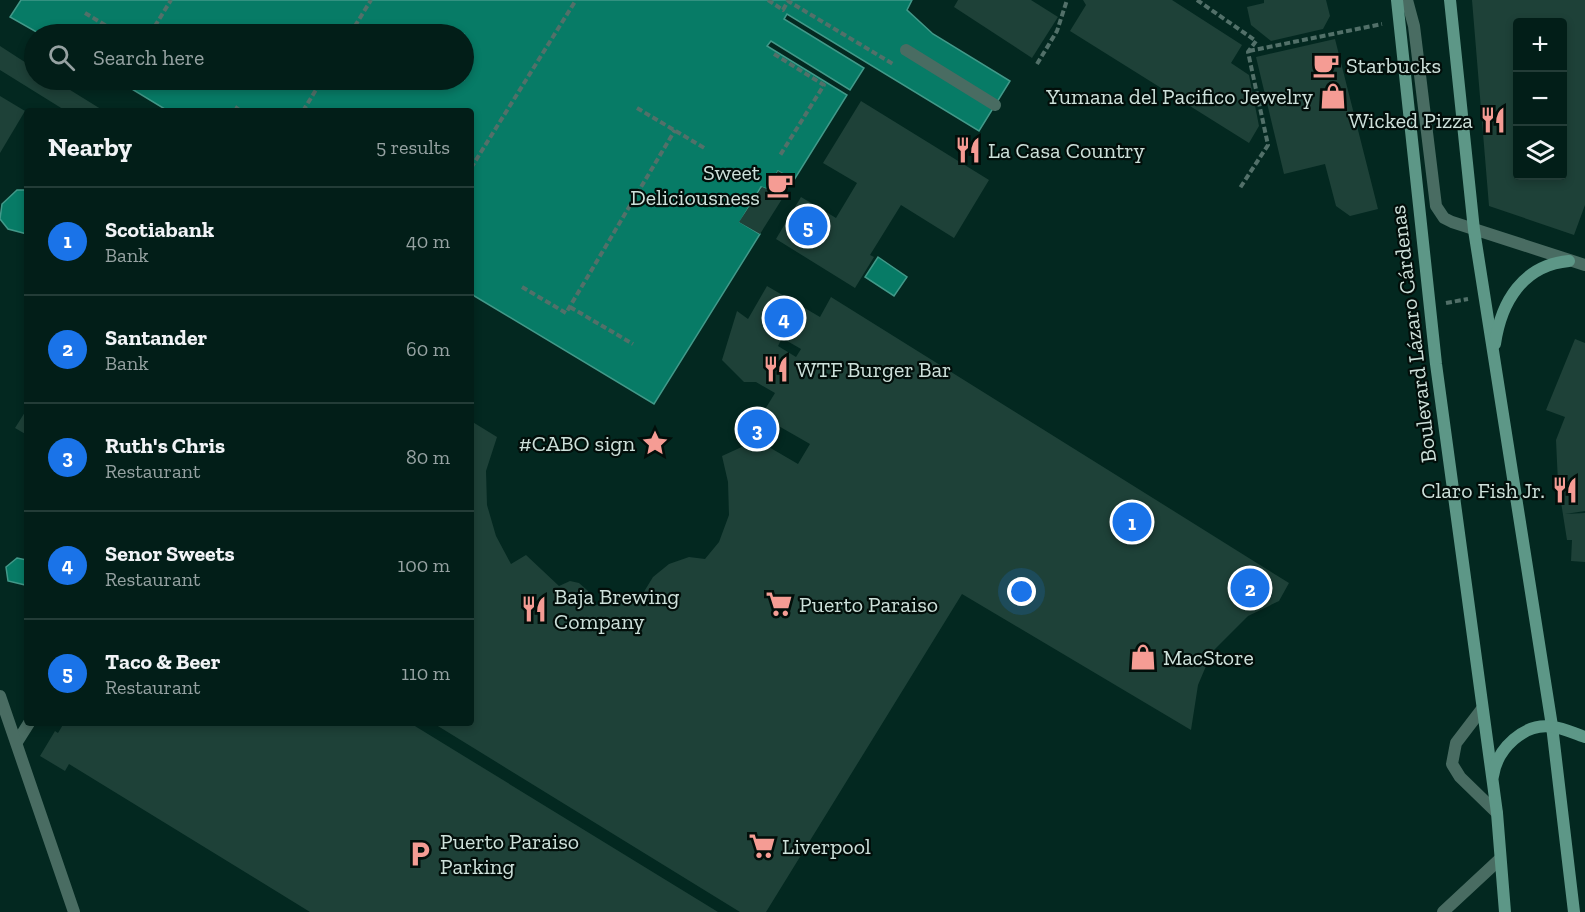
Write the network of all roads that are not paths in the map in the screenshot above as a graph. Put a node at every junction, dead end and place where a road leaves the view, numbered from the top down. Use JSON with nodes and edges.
{"nodes":[{"id":1,"x":1397,"y":0,"type":"edge"},
{"id":2,"x":1407,"y":0,"type":"edge"},
{"id":3,"x":1450,"y":0,"type":"edge"},
{"id":4,"x":906,"y":50,"type":"dead end"},
{"id":5,"x":995,"y":105,"type":"dead end"},
{"id":6,"x":1474,"y":230,"type":"junction"},
{"id":7,"x":1569,"y":261,"type":"junction"},
{"id":8,"x":1585,"y":265,"type":"edge"},
{"id":9,"x":1493,"y":360,"type":"junction"},
{"id":10,"x":0,"y":696,"type":"edge"},
{"id":11,"x":1482,"y":709,"type":"junction"},
{"id":12,"x":27,"y":726,"type":"edge"},
{"id":13,"x":1552,"y":726,"type":"junction"},
{"id":14,"x":1585,"y":737,"type":"edge"},
{"id":15,"x":17,"y":742,"type":"junction"},
{"id":16,"x":1492,"y":787,"type":"junction"},
{"id":17,"x":1497,"y":813,"type":"junction"},
{"id":18,"x":1500,"y":859,"type":"junction"},
{"id":19,"x":74,"y":912,"type":"edge"},
{"id":20,"x":1443,"y":912,"type":"edge"},
{"id":21,"x":1505,"y":912,"type":"edge"},
{"id":22,"x":1574,"y":912,"type":"edge"}],
"edges":[{"from":1,"to":11,"type":"main road","name":"Boulevard Lázaro Cárdenas"},
{"from":2,"to":6,"type":"street","name":"Boulevard Lázaro Cárdenas"},
{"from":3,"to":6,"type":"main road"},
{"from":4,"to":5,"type":"street"},
{"from":6,"to":7,"type":"street","name":"Boulevard Lázaro Cárdenas"},
{"from":6,"to":9,"type":"main road"},
{"from":7,"to":8,"type":"street","name":"Boulevard Lázaro Cárdenas"},
{"from":7,"to":9,"type":"main road"},
{"from":9,"to":13,"type":"main road"},
{"from":10,"to":15,"type":"street"},
{"from":11,"to":16,"type":"main road","name":"Boulevard Lázaro Cárdenas"},
{"from":11,"to":17,"type":"street"},
{"from":12,"to":15,"type":"street"},
{"from":13,"to":14,"type":"main road"},
{"from":13,"to":16,"type":"main road"},
{"from":13,"to":22,"type":"main road"},
{"from":15,"to":19,"type":"street"},
{"from":16,"to":17,"type":"main road","name":"Boulevard Lázaro Cárdenas"},
{"from":17,"to":18,"type":"main road","name":"Boulevard Lázaro Cárdenas"},
{"from":18,"to":20,"type":"street"},
{"from":18,"to":21,"type":"main road","name":"Boulevard Lázaro Cárdenas"}]}
